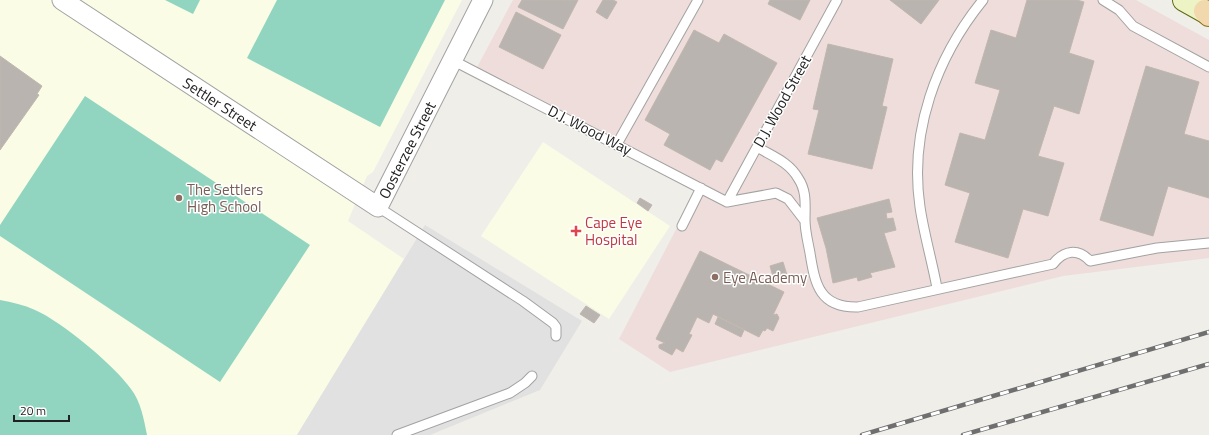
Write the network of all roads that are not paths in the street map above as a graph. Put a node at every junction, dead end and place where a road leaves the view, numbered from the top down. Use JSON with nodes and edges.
{"nodes":[{"id":1,"x":62,"y":0,"type":"edge"},
{"id":2,"x":483,"y":0,"type":"edge"},
{"id":3,"x":698,"y":0,"type":"edge"},
{"id":4,"x":837,"y":0,"type":"edge"},
{"id":5,"x":983,"y":0,"type":"edge"},
{"id":6,"x":1103,"y":0,"type":"edge"},
{"id":7,"x":1184,"y":0,"type":"edge"},
{"id":8,"x":1208,"y":13,"type":"edge"},
{"id":9,"x":452,"y":60,"type":"junction"},
{"id":10,"x":1209,"y":67,"type":"edge"},
{"id":11,"x":617,"y":144,"type":"junction"},
{"id":12,"x":757,"y":147,"type":"junction"},
{"id":13,"x":701,"y":188,"type":"junction"},
{"id":14,"x":727,"y":202,"type":"junction"},
{"id":15,"x":378,"y":207,"type":"junction"},
{"id":16,"x":805,"y":221,"type":"junction"},
{"id":17,"x":682,"y":226,"type":"dead end"},
{"id":18,"x":1209,"y":243,"type":"edge"},
{"id":19,"x":937,"y":288,"type":"junction"},
{"id":20,"x":556,"y":336,"type":"dead end"},
{"id":21,"x":532,"y":376,"type":"dead end"},
{"id":22,"x":398,"y":435,"type":"edge"}],
"edges":[{"from":1,"to":15,"type":"street","name":"Settler Street"},
{"from":2,"to":9,"type":"street","name":"Oosterzee Street"},
{"from":3,"to":11,"type":"lane"},
{"from":4,"to":12,"type":"lane","name":"D.J. Wood Street"},
{"from":5,"to":19,"type":"lane"},
{"from":6,"to":10,"type":"lane"},
{"from":7,"to":8,"type":"main road"},
{"from":9,"to":11,"type":"lane","name":"D.J. Wood Way"},
{"from":9,"to":15,"type":"street","name":"Oosterzee Street"},
{"from":11,"to":13,"type":"lane","name":"D.J. Wood Way"},
{"from":12,"to":14,"type":"lane","name":"D.J. Wood Street"},
{"from":12,"to":16,"type":"lane"},
{"from":13,"to":14,"type":"lane","name":"D.J. Wood Way"},
{"from":13,"to":17,"type":"lane"},
{"from":14,"to":16,"type":"lane"},
{"from":15,"to":20,"type":"lane","name":"Oosterzee Street"},
{"from":16,"to":19,"type":"lane"},
{"from":18,"to":19,"type":"lane"},
{"from":21,"to":22,"type":"lane"}]}
